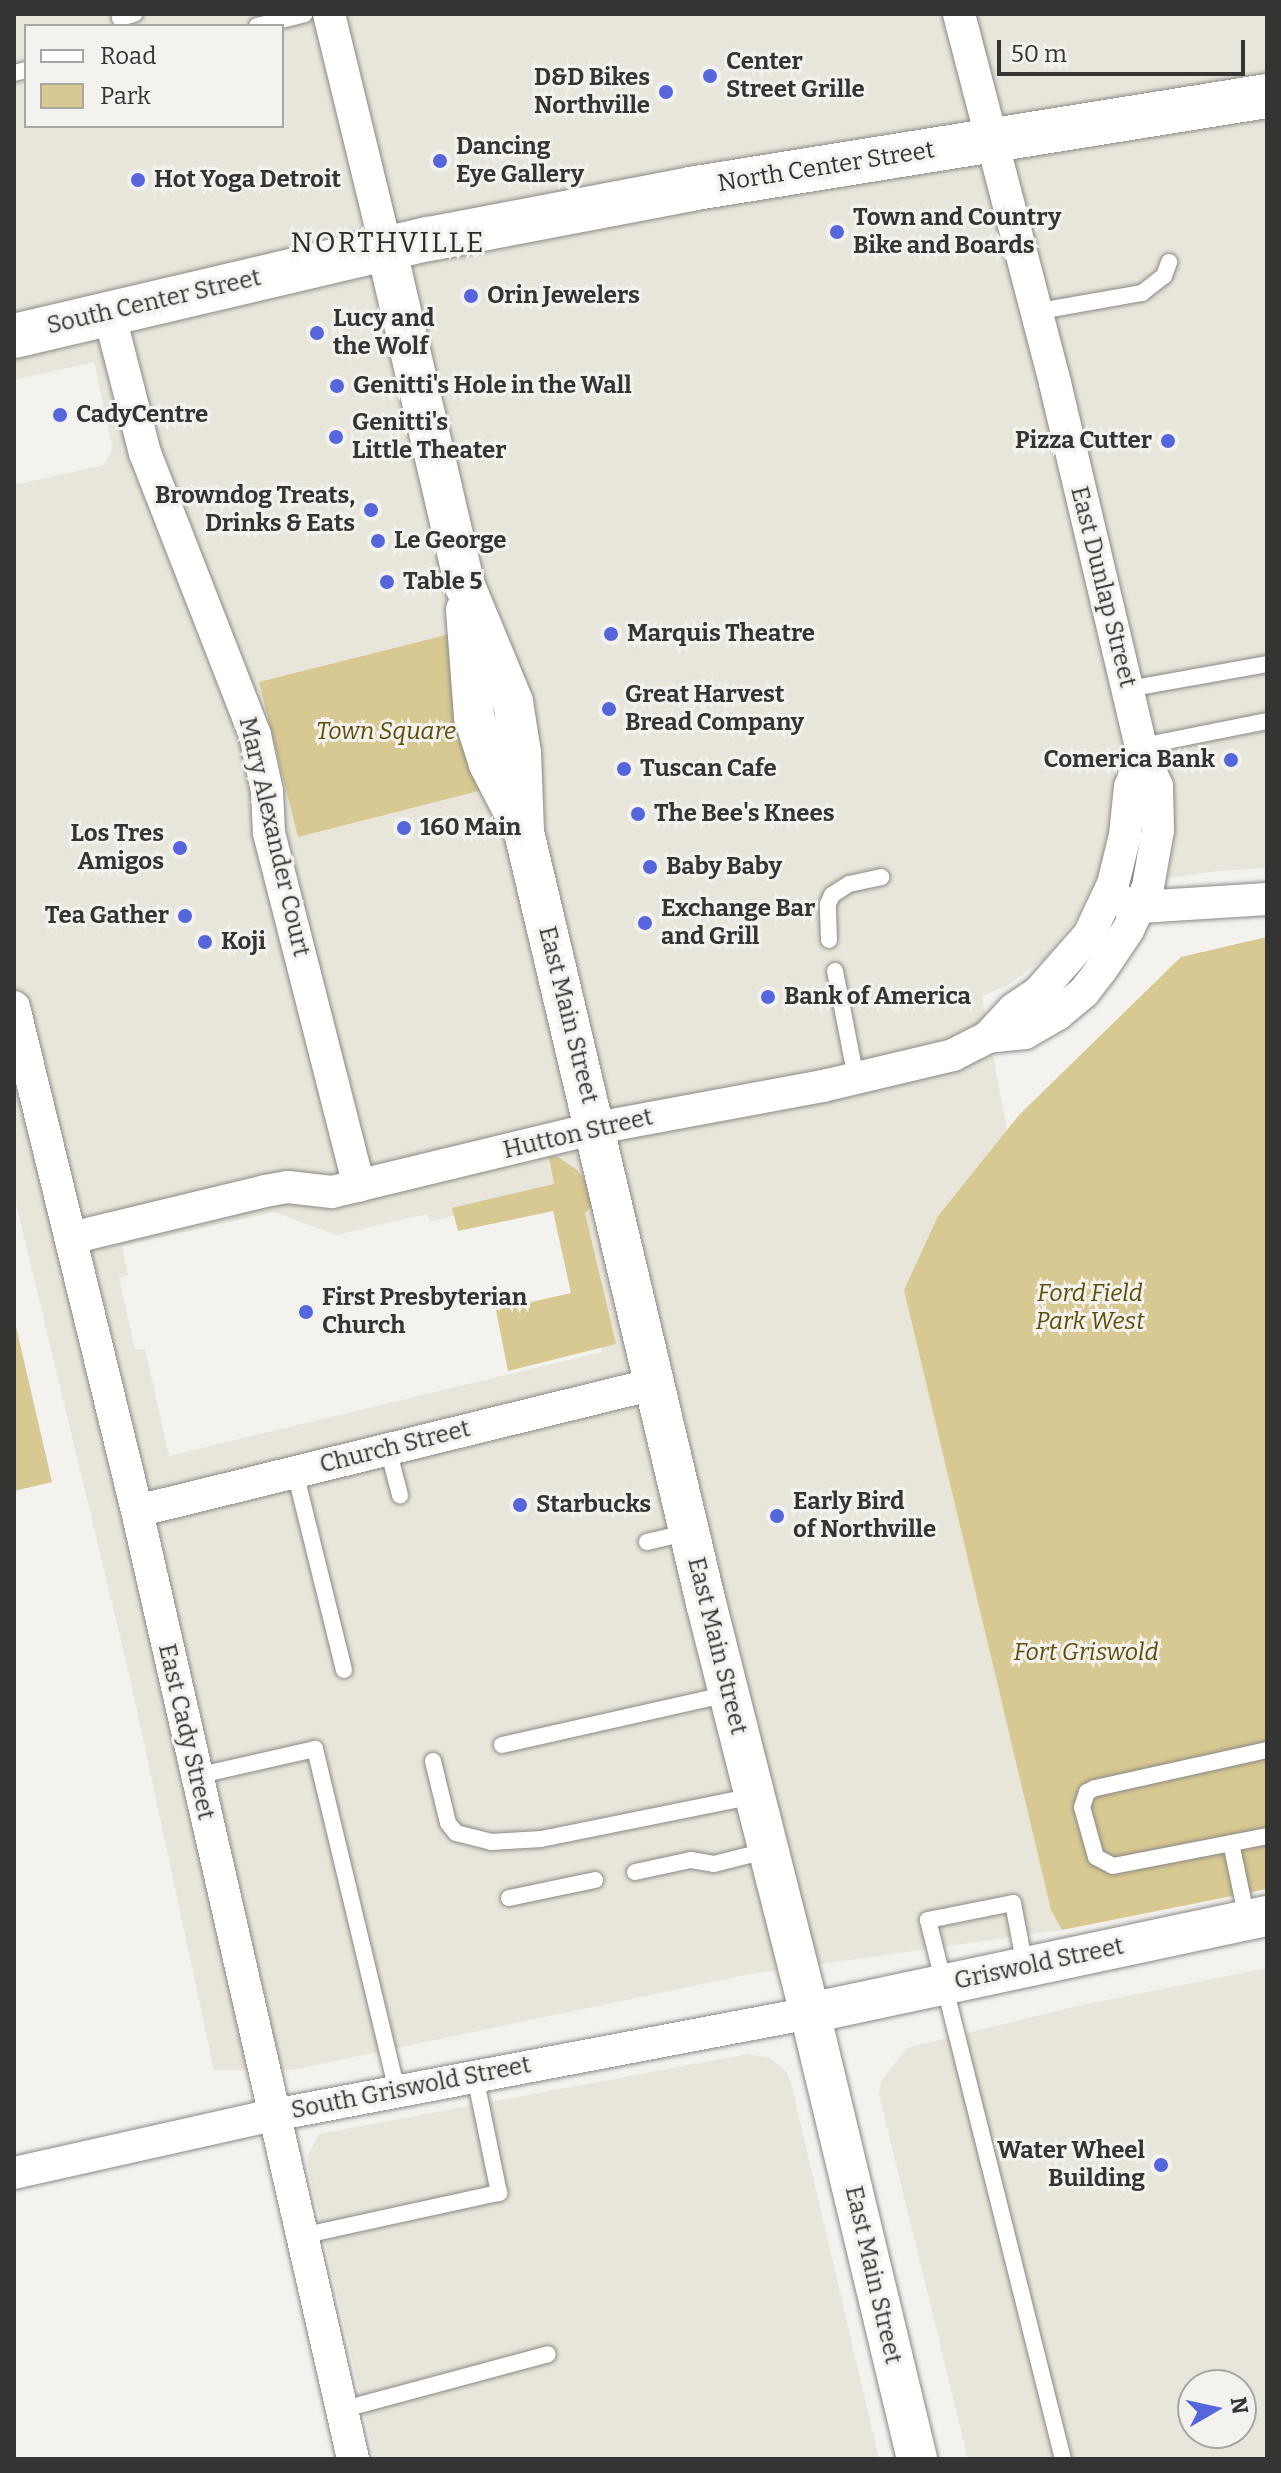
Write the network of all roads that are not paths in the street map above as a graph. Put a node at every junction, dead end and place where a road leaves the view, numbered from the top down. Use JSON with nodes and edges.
{"nodes":[{"id":1,"x":305,"y":14,"type":"edge"},
{"id":2,"x":329,"y":14,"type":"edge"},
{"id":3,"x":959,"y":14,"type":"edge"},
{"id":4,"x":265,"y":24,"type":"edge"},
{"id":5,"x":1267,"y":96,"type":"edge"},
{"id":6,"x":991,"y":140,"type":"junction"},
{"id":7,"x":386,"y":247,"type":"junction"},
{"id":8,"x":1169,"y":262,"type":"dead end"},
{"id":9,"x":1034,"y":312,"type":"junction"},
{"id":10,"x":109,"y":313,"type":"junction"},
{"id":11,"x":14,"y":336,"type":"edge"},
{"id":12,"x":1267,"y":664,"type":"edge"},
{"id":13,"x":1128,"y":689,"type":"junction"},
{"id":14,"x":1267,"y":721,"type":"edge"},
{"id":15,"x":1142,"y":750,"type":"junction"},
{"id":16,"x":881,"y":877,"type":"dead end"},
{"id":17,"x":1108,"y":898,"type":"junction"},
{"id":18,"x":1267,"y":899,"type":"edge"},
{"id":19,"x":1140,"y":907,"type":"junction"},
{"id":20,"x":829,"y":940,"type":"dead end"},
{"id":21,"x":835,"y":971,"type":"dead end"},
{"id":22,"x":14,"y":1007,"type":"edge"},
{"id":23,"x":988,"y":1037,"type":"junction"},
{"id":24,"x":856,"y":1078,"type":"junction"},
{"id":25,"x":596,"y":1128,"type":"junction"},
{"id":26,"x":359,"y":1186,"type":"junction"},
{"id":27,"x":71,"y":1238,"type":"junction"},
{"id":28,"x":654,"y":1384,"type":"junction"},
{"id":29,"x":388,"y":1449,"type":"junction"},
{"id":30,"x":295,"y":1472,"type":"junction"},
{"id":31,"x":400,"y":1495,"type":"dead end"},
{"id":32,"x":137,"y":1511,"type":"junction"},
{"id":33,"x":689,"y":1532,"type":"junction"},
{"id":34,"x":647,"y":1542,"type":"dead end"},
{"id":35,"x":344,"y":1670,"type":"dead end"},
{"id":36,"x":729,"y":1694,"type":"junction"},
{"id":37,"x":502,"y":1745,"type":"dead end"},
{"id":38,"x":1267,"y":1750,"type":"edge"},
{"id":39,"x":433,"y":1761,"type":"dead end"},
{"id":40,"x":196,"y":1776,"type":"junction"},
{"id":41,"x":755,"y":1796,"type":"junction"},
{"id":42,"x":1267,"y":1836,"type":"edge"},
{"id":43,"x":1231,"y":1843,"type":"junction"},
{"id":44,"x":769,"y":1850,"type":"junction"},
{"id":45,"x":635,"y":1872,"type":"dead end"},
{"id":46,"x":595,"y":1880,"type":"dead end"},
{"id":47,"x":509,"y":1898,"type":"dead end"},
{"id":48,"x":1257,"y":1918,"type":"edge"},
{"id":49,"x":1026,"y":1967,"type":"junction"},
{"id":50,"x":942,"y":1985,"type":"junction"},
{"id":51,"x":810,"y":2013,"type":"junction"},
{"id":52,"x":475,"y":2076,"type":"junction"},
{"id":53,"x":397,"y":2091,"type":"junction"},
{"id":54,"x":274,"y":2115,"type":"junction"},
{"id":55,"x":14,"y":2173,"type":"edge"},
{"id":56,"x":301,"y":2236,"type":"junction"},
{"id":57,"x":548,"y":2354,"type":"dead end"},
{"id":58,"x":341,"y":2410,"type":"junction"},
{"id":59,"x":353,"y":2459,"type":"edge"},
{"id":60,"x":917,"y":2459,"type":"edge"},
{"id":61,"x":1063,"y":2459,"type":"edge"}],
"edges":[{"from":1,"to":4,"type":"lane"},
{"from":2,"to":7,"type":"street"},
{"from":3,"to":6,"type":"street","name":"East Dunlap Street"},
{"from":5,"to":6,"type":"main road","name":"North Center Street"},
{"from":6,"to":7,"type":"main road","name":"North Center Street"},
{"from":6,"to":9,"type":"street","name":"East Dunlap Street"},
{"from":7,"to":10,"type":"main road","name":"South Center Street"},
{"from":7,"to":25,"type":"street","name":"East Main Street"},
{"from":8,"to":9,"type":"lane"},
{"from":9,"to":13,"type":"street","name":"East Dunlap Street"},
{"from":10,"to":11,"type":"main road","name":"South Center Street"},
{"from":10,"to":26,"type":"street","name":"Mary Alexander Court"},
{"from":12,"to":13,"type":"lane"},
{"from":13,"to":15,"type":"street","name":"East Dunlap Street"},
{"from":14,"to":15,"type":"lane"},
{"from":15,"to":17,"type":"street"},
{"from":15,"to":19,"type":"street","name":"East Dunlap Street"},
{"from":16,"to":20,"type":"lane"},
{"from":17,"to":19,"type":"street"},
{"from":17,"to":23,"type":"street","name":"Hutton Street"},
{"from":18,"to":19,"type":"street"},
{"from":19,"to":23,"type":"street","name":"Hutton Street"},
{"from":21,"to":24,"type":"lane"},
{"from":22,"to":27,"type":"street","name":"East Cady Street"},
{"from":23,"to":24,"type":"street","name":"Hutton Street"},
{"from":24,"to":25,"type":"street","name":"Hutton Street"},
{"from":25,"to":26,"type":"street","name":"Hutton Street"},
{"from":25,"to":28,"type":"street","name":"East Main Street"},
{"from":26,"to":27,"type":"street","name":"Hutton Street"},
{"from":27,"to":32,"type":"street","name":"East Cady Street"},
{"from":28,"to":29,"type":"street","name":"Church Street"},
{"from":28,"to":33,"type":"street","name":"East Main Street"},
{"from":29,"to":30,"type":"street","name":"Church Street"},
{"from":29,"to":31,"type":"lane"},
{"from":30,"to":32,"type":"street","name":"Church Street"},
{"from":30,"to":35,"type":"lane"},
{"from":32,"to":40,"type":"street","name":"East Cady Street"},
{"from":33,"to":34,"type":"lane"},
{"from":33,"to":36,"type":"street","name":"East Main Street"},
{"from":36,"to":37,"type":"lane"},
{"from":36,"to":41,"type":"street","name":"East Main Street"},
{"from":38,"to":43,"type":"lane"},
{"from":39,"to":41,"type":"lane"},
{"from":40,"to":53,"type":"lane"},
{"from":40,"to":54,"type":"street","name":"East Cady Street"},
{"from":41,"to":44,"type":"street","name":"East Main Street"},
{"from":42,"to":43,"type":"lane"},
{"from":43,"to":48,"type":"lane"},
{"from":44,"to":45,"type":"lane"},
{"from":44,"to":51,"type":"street","name":"East Main Street"},
{"from":46,"to":47,"type":"lane"},
{"from":48,"to":49,"type":"street","name":"Griswold Street"},
{"from":49,"to":50,"type":"street","name":"Griswold Street"},
{"from":49,"to":50,"type":"lane"},
{"from":50,"to":51,"type":"street","name":"Griswold Street"},
{"from":50,"to":61,"type":"lane"},
{"from":51,"to":52,"type":"street","name":"South Griswold Street"},
{"from":51,"to":60,"type":"street","name":"East Main Street"},
{"from":52,"to":53,"type":"street","name":"South Griswold Street"},
{"from":52,"to":56,"type":"lane"},
{"from":53,"to":54,"type":"street","name":"South Griswold Street"},
{"from":54,"to":55,"type":"street","name":"South Griswold Street"},
{"from":54,"to":56,"type":"street","name":"East Cady Street"},
{"from":56,"to":58,"type":"street","name":"East Cady Street"},
{"from":57,"to":58,"type":"lane"},
{"from":58,"to":59,"type":"street","name":"East Cady Street"}]}
